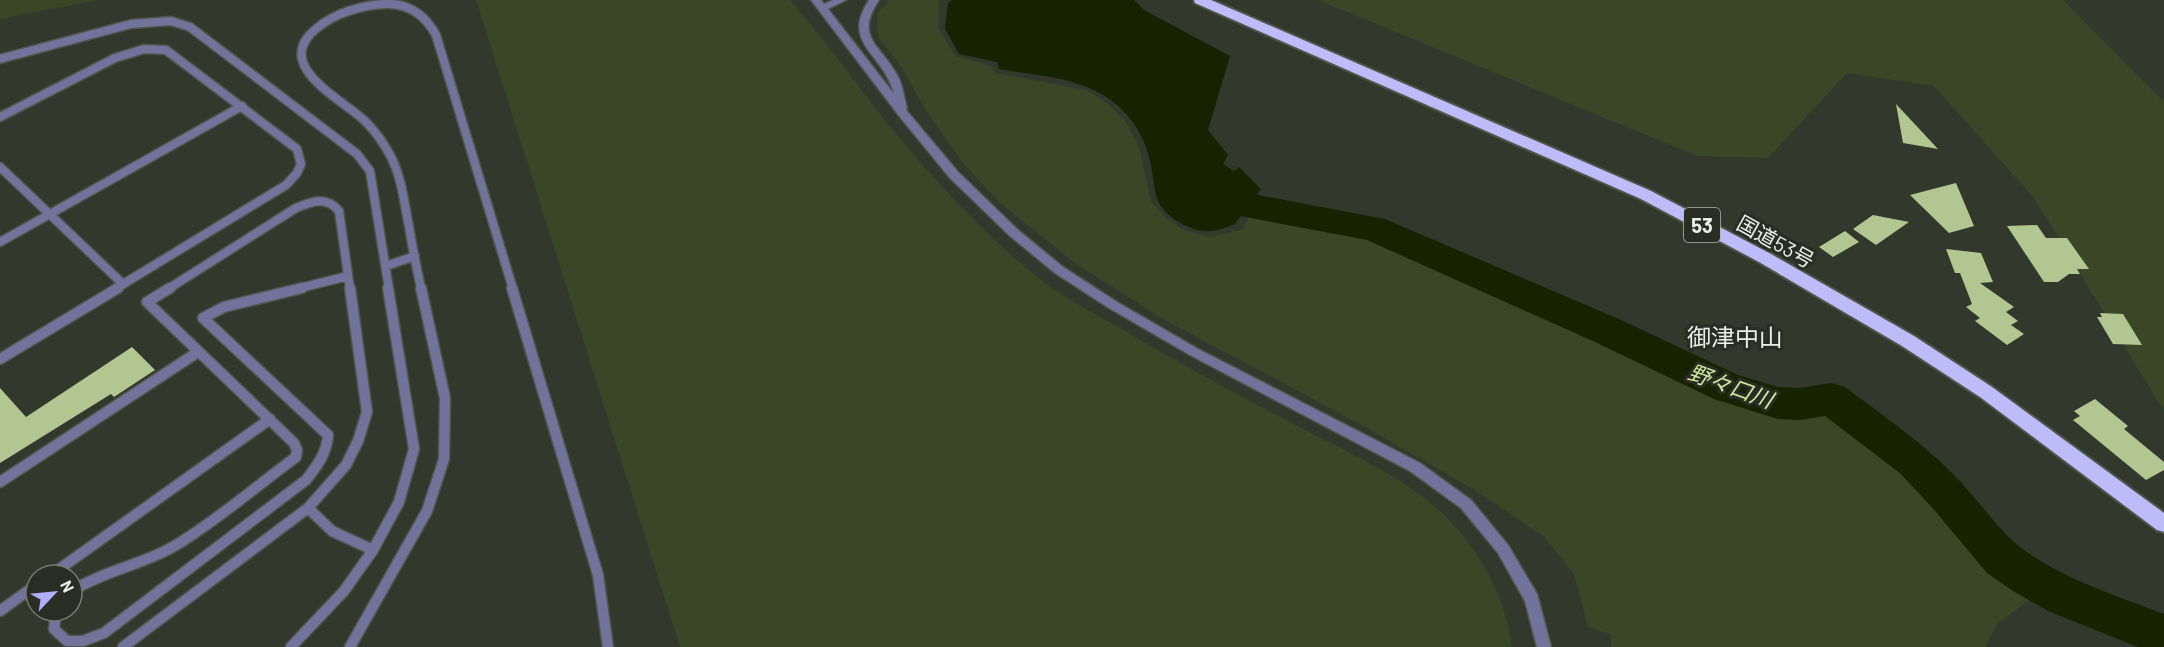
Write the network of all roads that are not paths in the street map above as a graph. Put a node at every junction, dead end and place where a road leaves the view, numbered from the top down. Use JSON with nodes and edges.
{"nodes":[{"id":1,"x":841,"y":0,"type":"edge"},
{"id":2,"x":874,"y":0,"type":"edge"},
{"id":3,"x":1200,"y":0,"type":"edge"},
{"id":4,"x":819,"y":4,"type":"edge"},
{"id":5,"x":0,"y":59,"type":"edge"},
{"id":6,"x":242,"y":106,"type":"junction"},
{"id":7,"x":904,"y":116,"type":"junction"},
{"id":8,"x":0,"y":117,"type":"edge"},
{"id":9,"x":0,"y":167,"type":"edge"},
{"id":10,"x":49,"y":214,"type":"junction"},
{"id":11,"x":0,"y":242,"type":"edge"},
{"id":12,"x":415,"y":256,"type":"junction"},
{"id":13,"x":386,"y":266,"type":"junction"},
{"id":14,"x":348,"y":276,"type":"junction"},
{"id":15,"x":123,"y":284,"type":"junction"},
{"id":16,"x":198,"y":352,"type":"junction"},
{"id":17,"x":0,"y":359,"type":"edge"},
{"id":18,"x":270,"y":419,"type":"junction"},
{"id":19,"x":0,"y":482,"type":"edge"},
{"id":20,"x":308,"y":508,"type":"junction"},
{"id":21,"x":2164,"y":524,"type":"edge"},
{"id":22,"x":373,"y":550,"type":"junction"},
{"id":23,"x":68,"y":563,"type":"edge"},
{"id":24,"x":84,"y":583,"type":"edge"},
{"id":25,"x":24,"y":594,"type":"edge"},
{"id":26,"x":0,"y":611,"type":"edge"},
{"id":27,"x":55,"y":623,"type":"edge"},
{"id":28,"x":123,"y":647,"type":"edge"},
{"id":29,"x":291,"y":647,"type":"edge"},
{"id":30,"x":350,"y":647,"type":"edge"},
{"id":31,"x":608,"y":647,"type":"edge"},
{"id":32,"x":1544,"y":647,"type":"edge"}],
"edges":[{"from":1,"to":4,"type":"street"},
{"from":2,"to":7,"type":"street"},
{"from":3,"to":21,"type":"highway","name":"国道53号","number":"53"},
{"from":4,"to":7,"type":"street"},
{"from":5,"to":13,"type":"lane"},
{"from":6,"to":8,"type":"lane"},
{"from":6,"to":10,"type":"lane"},
{"from":6,"to":15,"type":"lane"},
{"from":7,"to":32,"type":"street"},
{"from":9,"to":10,"type":"lane"},
{"from":10,"to":11,"type":"lane"},
{"from":10,"to":15,"type":"lane"},
{"from":12,"to":13,"type":"lane"},
{"from":12,"to":30,"type":"lane"},
{"from":12,"to":31,"type":"lane"},
{"from":13,"to":22,"type":"lane"},
{"from":14,"to":16,"type":"lane"},
{"from":14,"to":20,"type":"lane"},
{"from":14,"to":27,"type":"lane"},
{"from":15,"to":17,"type":"lane"},
{"from":16,"to":18,"type":"lane"},
{"from":16,"to":19,"type":"lane"},
{"from":18,"to":23,"type":"lane"},
{"from":18,"to":24,"type":"lane"},
{"from":20,"to":22,"type":"lane"},
{"from":20,"to":28,"type":"lane"},
{"from":22,"to":29,"type":"lane"},
{"from":25,"to":26,"type":"lane"}]}
